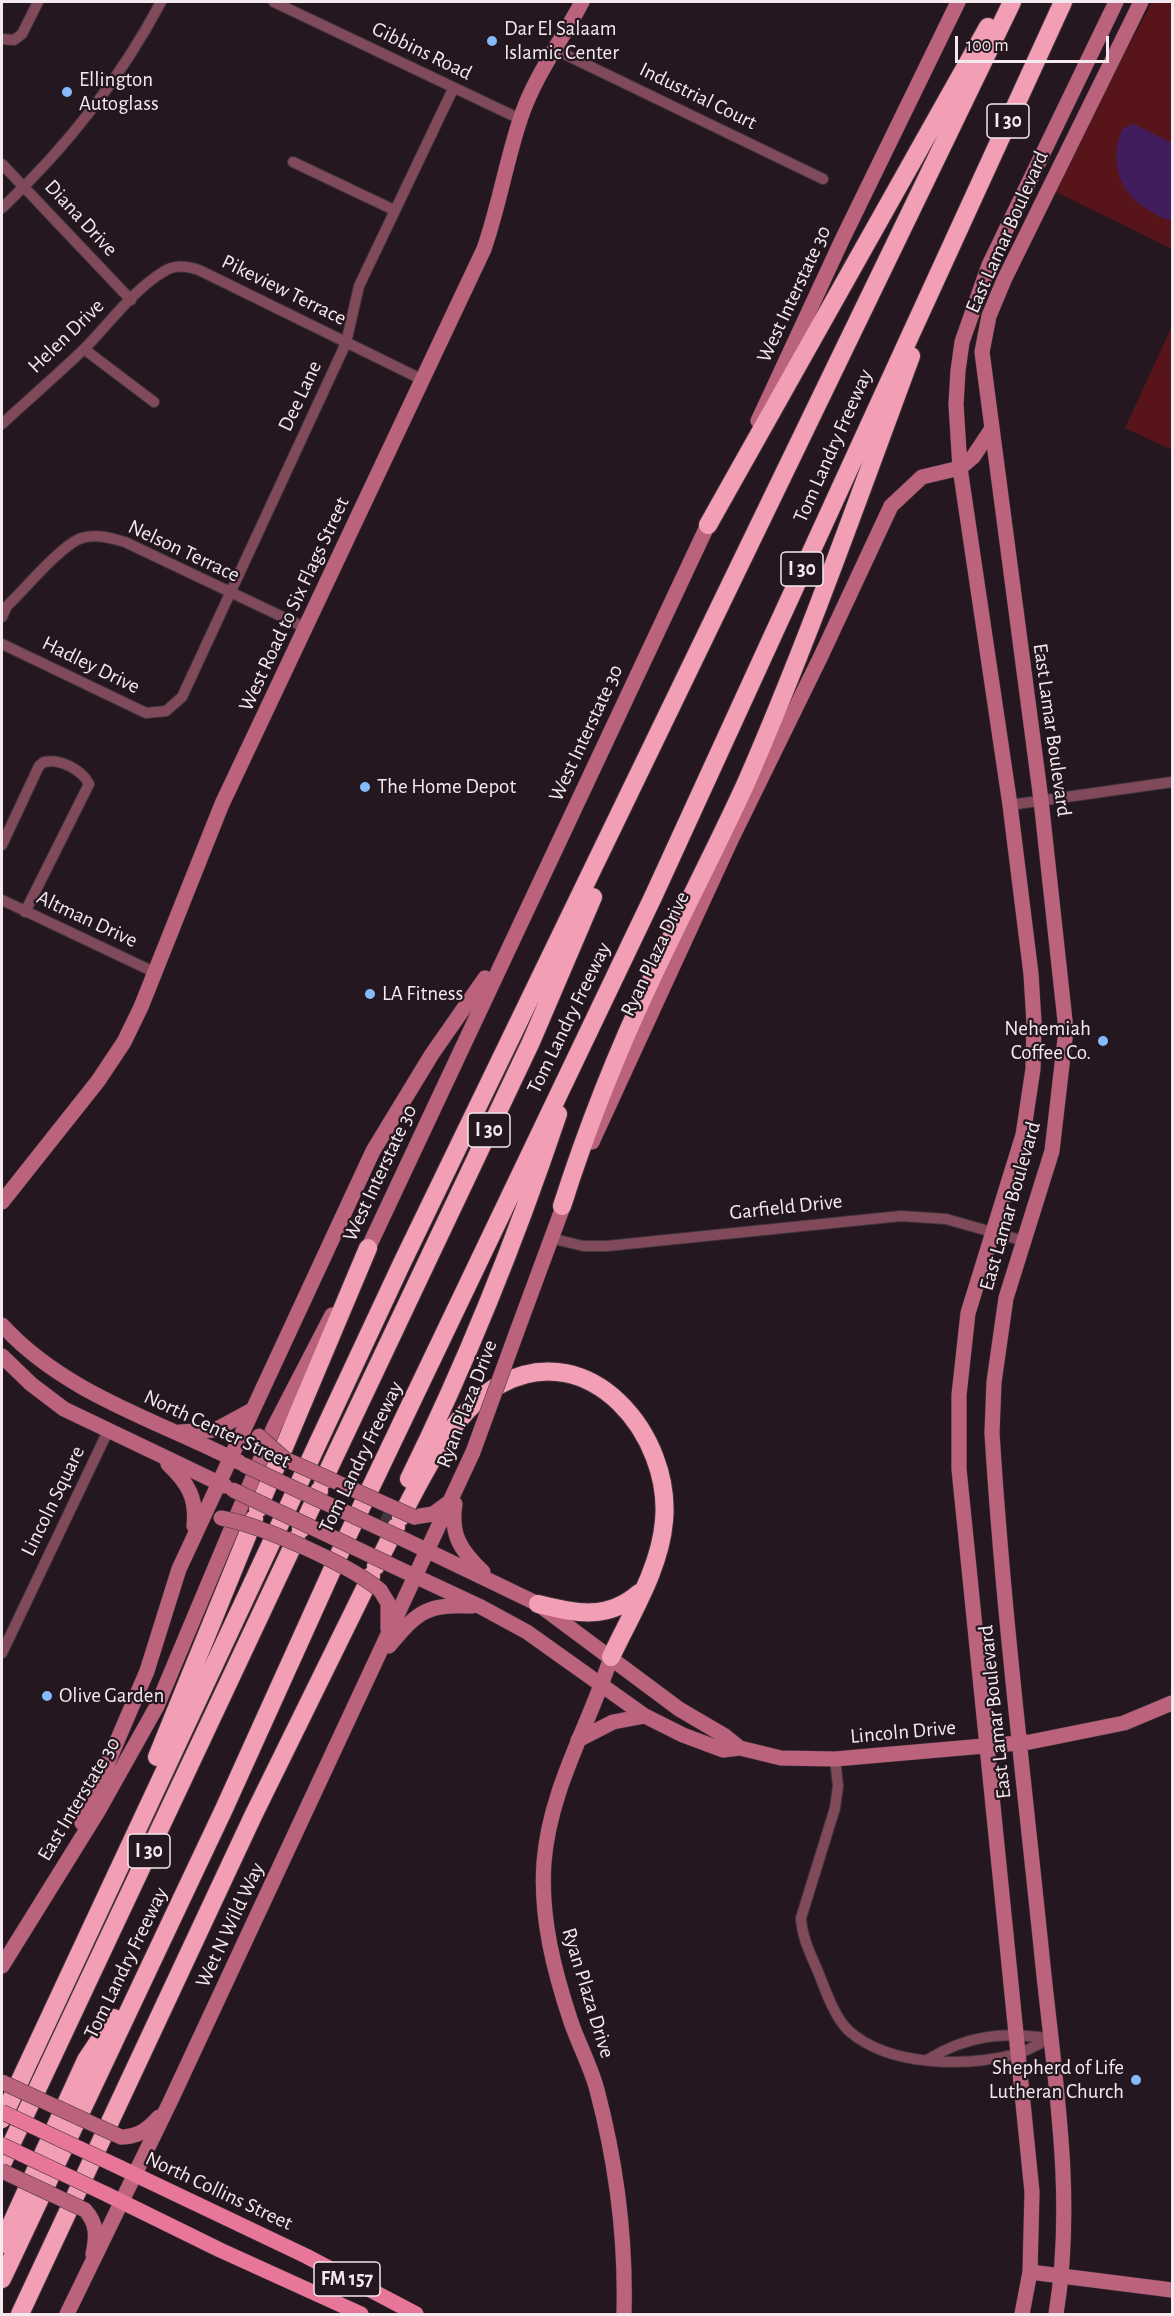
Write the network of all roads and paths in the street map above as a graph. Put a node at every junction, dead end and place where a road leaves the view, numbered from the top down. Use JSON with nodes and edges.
{"nodes":[{"id":1,"x":38,"y":2,"type":"edge"},
{"id":2,"x":161,"y":2,"type":"edge"},
{"id":3,"x":274,"y":2,"type":"edge"},
{"id":4,"x":582,"y":2,"type":"edge"},
{"id":5,"x":958,"y":2,"type":"edge"},
{"id":6,"x":1003,"y":2,"type":"edge"},
{"id":7,"x":1012,"y":2,"type":"edge"},
{"id":8,"x":1064,"y":2,"type":"edge"},
{"id":9,"x":1116,"y":2,"type":"edge"},
{"id":10,"x":1140,"y":2,"type":"edge"},
{"id":11,"x":289,"y":4,"type":"edge"},
{"id":12,"x":2,"y":39,"type":"edge"},
{"id":13,"x":556,"y":50,"type":"junction"},
{"id":14,"x":453,"y":88,"type":"junction"},
{"id":15,"x":520,"y":119,"type":"junction"},
{"id":16,"x":293,"y":162,"type":"dead end"},
{"id":17,"x":2,"y":164,"type":"edge"},
{"id":18,"x":823,"y":179,"type":"dead end"},
{"id":19,"x":24,"y":187,"type":"junction"},
{"id":20,"x":2,"y":208,"type":"edge"},
{"id":21,"x":394,"y":210,"type":"junction"},
{"id":22,"x":953,"y":241,"type":"junction"},
{"id":23,"x":131,"y":300,"type":"junction"},
{"id":24,"x":346,"y":343,"type":"junction"},
{"id":25,"x":84,"y":349,"type":"junction"},
{"id":26,"x":423,"y":380,"type":"junction"},
{"id":27,"x":153,"y":402,"type":"dead end"},
{"id":28,"x":2,"y":424,"type":"edge"},
{"id":29,"x":991,"y":430,"type":"junction"},
{"id":30,"x":960,"y":468,"type":"junction"},
{"id":31,"x":708,"y":525,"type":"junction"},
{"id":32,"x":230,"y":594,"type":"junction"},
{"id":33,"x":2,"y":617,"type":"edge"},
{"id":34,"x":306,"y":628,"type":"junction"},
{"id":35,"x":2,"y":644,"type":"edge"},
{"id":36,"x":166,"y":711,"type":"joint"},
{"id":37,"x":640,"y":772,"type":"junction"},
{"id":38,"x":1173,"y":782,"type":"edge"},
{"id":39,"x":1041,"y":800,"type":"junction"},
{"id":40,"x":1010,"y":805,"type":"junction"},
{"id":41,"x":2,"y":845,"type":"edge"},
{"id":42,"x":2,"y":900,"type":"edge"},
{"id":43,"x":25,"y":912,"type":"junction"},
{"id":44,"x":508,"y":945,"type":"junction"},
{"id":45,"x":156,"y":973,"type":"junction"},
{"id":46,"x":588,"y":1031,"type":"junction"},
{"id":47,"x":2,"y":1202,"type":"edge"},
{"id":48,"x":562,"y":1206,"type":"junction"},
{"id":49,"x":992,"y":1232,"type":"junction"},
{"id":50,"x":550,"y":1238,"type":"junction"},
{"id":51,"x":1024,"y":1241,"type":"junction"},
{"id":52,"x":369,"y":1248,"type":"junction"},
{"id":53,"x":2,"y":1325,"type":"edge"},
{"id":54,"x":2,"y":1356,"type":"edge"},
{"id":55,"x":255,"y":1408,"type":"junction"},
{"id":56,"x":108,"y":1431,"type":"junction"},
{"id":57,"x":176,"y":1432,"type":"junction"},
{"id":58,"x":154,"y":1452,"type":"junction"},
{"id":59,"x":237,"y":1461,"type":"junction"},
{"id":60,"x":251,"y":1481,"type":"joint"},
{"id":61,"x":218,"y":1483,"type":"junction"},
{"id":62,"x":455,"y":1493,"type":"junction"},
{"id":63,"x":399,"y":1523,"type":"junction"},
{"id":64,"x":195,"y":1533,"type":"junction"},
{"id":65,"x":428,"y":1551,"type":"junction"},
{"id":66,"x":375,"y":1572,"type":"junction"},
{"id":67,"x":415,"y":1576,"type":"junction"},
{"id":68,"x":491,"y":1580,"type":"junction"},
{"id":69,"x":642,"y":1589,"type":"junction"},
{"id":70,"x":538,"y":1604,"type":"junction"},
{"id":71,"x":481,"y":1607,"type":"junction"},
{"id":72,"x":388,"y":1635,"type":"junction"},
{"id":73,"x":2,"y":1653,"type":"edge"},
{"id":74,"x":611,"y":1657,"type":"junction"},
{"id":75,"x":376,"y":1662,"type":"junction"},
{"id":76,"x":602,"y":1686,"type":"junction"},
{"id":77,"x":1173,"y":1703,"type":"edge"},
{"id":78,"x":645,"y":1716,"type":"junction"},
{"id":79,"x":578,"y":1740,"type":"junction"},
{"id":80,"x":1018,"y":1743,"type":"junction"},
{"id":81,"x":987,"y":1746,"type":"junction"},
{"id":82,"x":740,"y":1748,"type":"junction"},
{"id":83,"x":835,"y":1759,"type":"junction"},
{"id":84,"x":58,"y":1875,"type":"junction"},
{"id":85,"x":2,"y":1966,"type":"edge"},
{"id":86,"x":68,"y":1977,"type":"junction"},
{"id":87,"x":140,"y":1986,"type":"junction"},
{"id":88,"x":1016,"y":2033,"type":"junction"},
{"id":89,"x":1050,"y":2038,"type":"junction"},
{"id":90,"x":1017,"y":2054,"type":"junction"},
{"id":91,"x":927,"y":2060,"type":"junction"},
{"id":92,"x":2,"y":2082,"type":"edge"},
{"id":93,"x":171,"y":2100,"type":"junction"},
{"id":94,"x":2,"y":2112,"type":"edge"},
{"id":95,"x":2,"y":2119,"type":"edge"},
{"id":96,"x":2,"y":2145,"type":"edge"},
{"id":97,"x":2,"y":2164,"type":"edge"},
{"id":98,"x":2,"y":2171,"type":"edge"},
{"id":99,"x":86,"y":2172,"type":"junction"},
{"id":100,"x":136,"y":2175,"type":"junction"},
{"id":101,"x":122,"y":2203,"type":"junction"},
{"id":102,"x":2,"y":2244,"type":"edge"},
{"id":103,"x":89,"y":2271,"type":"junction"},
{"id":104,"x":1030,"y":2272,"type":"junction"},
{"id":105,"x":1062,"y":2276,"type":"junction"},
{"id":106,"x":2,"y":2279,"type":"edge"},
{"id":107,"x":1173,"y":2290,"type":"edge"},
{"id":108,"x":20,"y":2314,"type":"edge"},
{"id":109,"x":30,"y":2314,"type":"edge"},
{"id":110,"x":68,"y":2314,"type":"edge"},
{"id":111,"x":361,"y":2314,"type":"edge"},
{"id":112,"x":416,"y":2314,"type":"edge"},
{"id":113,"x":624,"y":2314,"type":"edge"},
{"id":114,"x":1023,"y":2314,"type":"edge"},
{"id":115,"x":1056,"y":2314,"type":"edge"}],
"edges":[{"from":1,"to":12,"type":"street"},
{"from":2,"to":19,"type":"street"},
{"from":3,"to":11,"type":"street","name":"Gibbins Road"},
{"from":4,"to":13,"type":"main road","name":"West Road to Six Flags Street"},
{"from":5,"to":31,"type":"main road","name":"West Interstate 30"},
{"from":6,"to":31,"type":"highway"},
{"from":7,"to":37,"type":"highway","name":"Tom Landry Freeway","number":"I 30"},
{"from":8,"to":22,"type":"highway","name":"Tom Landry Freeway","number":"I 30"},
{"from":9,"to":30,"type":"main road","name":"East Lamar Boulevard"},
{"from":10,"to":29,"type":"main road","name":"East Lamar Boulevard"},
{"from":11,"to":14,"type":"street","name":"Gibbins Road"},
{"from":13,"to":15,"type":"main road","name":"West Road to Six Flags Street"},
{"from":13,"to":18,"type":"street","name":"Industrial Court"},
{"from":14,"to":15,"type":"street","name":"Gibbins Road"},
{"from":14,"to":21,"type":"street","name":"Dee Lane"},
{"from":15,"to":26,"type":"main road","name":"West Road to Six Flags Street"},
{"from":16,"to":21,"type":"street"},
{"from":17,"to":19,"type":"street","name":"Diana Drive"},
{"from":19,"to":20,"type":"street"},
{"from":19,"to":23,"type":"street","name":"Diana Drive"},
{"from":21,"to":24,"type":"street","name":"Dee Lane"},
{"from":22,"to":46,"type":"highway","name":"Tom Landry Freeway","number":"I 30"},
{"from":22,"to":48,"type":"highway"},
{"from":23,"to":24,"type":"street","name":"Pikeview Terrace"},
{"from":23,"to":25,"type":"street","name":"Helen Drive"},
{"from":24,"to":26,"type":"street","name":"Pikeview Terrace"},
{"from":24,"to":32,"type":"street","name":"Dee Lane"},
{"from":25,"to":27,"type":"street"},
{"from":25,"to":28,"type":"street","name":"Helen Drive"},
{"from":26,"to":34,"type":"main road","name":"West Road to Six Flags Street"},
{"from":29,"to":30,"type":"main road"},
{"from":29,"to":39,"type":"main road","name":"East Lamar Boulevard"},
{"from":30,"to":40,"type":"main road","name":"East Lamar Boulevard"},
{"from":30,"to":48,"type":"main road","name":"Ryan Plaza Drive"},
{"from":31,"to":44,"type":"main road","name":"West Interstate 30"},
{"from":32,"to":33,"type":"street","name":"Nelson Terrace"},
{"from":32,"to":34,"type":"street","name":"Nelson Terrace"},
{"from":32,"to":36,"type":"street","name":"Dee Lane"},
{"from":34,"to":45,"type":"main road","name":"West Road to Six Flags Street"},
{"from":35,"to":36,"type":"street","name":"Hadley Drive"},
{"from":37,"to":86,"type":"highway","name":"Tom Landry Freeway","number":"I 30"},
{"from":37,"to":97,"type":"highway","number":"I 30"},
{"from":38,"to":39,"type":"street"},
{"from":39,"to":40,"type":"street"},
{"from":39,"to":51,"type":"main road","name":"East Lamar Boulevard"},
{"from":40,"to":49,"type":"main road","name":"East Lamar Boulevard"},
{"from":41,"to":43,"type":"street"},
{"from":42,"to":43,"type":"street","name":"Altman Drive"},
{"from":43,"to":45,"type":"street","name":"Altman Drive"},
{"from":44,"to":52,"type":"main road","name":"West Interstate 30"},
{"from":44,"to":55,"type":"main road"},
{"from":45,"to":47,"type":"main road","name":"West Road to Six Flags Street"},
{"from":46,"to":63,"type":"highway"},
{"from":46,"to":87,"type":"highway","name":"Tom Landry Freeway","number":"I 30"},
{"from":48,"to":50,"type":"main road","name":"Ryan Plaza Drive"},
{"from":49,"to":50,"type":"street","name":"Garfield Drive"},
{"from":49,"to":51,"type":"street","name":"Garfield Drive"},
{"from":49,"to":81,"type":"main road","name":"East Lamar Boulevard"},
{"from":50,"to":62,"type":"main road","name":"Ryan Plaza Drive","bridge":true},
{"from":51,"to":80,"type":"main road","name":"East Lamar Boulevard"},
{"from":52,"to":60,"type":"main road","name":"West Interstate 30"},
{"from":52,"to":86,"type":"highway"},
{"from":53,"to":57,"type":"main road","name":"North Center Street"},
{"from":54,"to":56,"type":"main road"},
{"from":55,"to":57,"type":"main road"},
{"from":55,"to":59,"type":"main road"},
{"from":55,"to":63,"type":"main road","bridge":true},
{"from":56,"to":58,"type":"main road"},
{"from":56,"to":73,"type":"street","name":"Lincoln Square"},
{"from":57,"to":59,"type":"main road","name":"North Center Street"},
{"from":58,"to":61,"type":"main road"},
{"from":58,"to":64,"type":"main road"},
{"from":59,"to":61,"type":"main road"},
{"from":59,"to":63,"type":"main road","name":"North Center Street","bridge":true},
{"from":60,"to":84,"type":"main road","name":"East Interstate 30"},
{"from":61,"to":64,"type":"main road"},
{"from":61,"to":66,"type":"main road","bridge":true},
{"from":62,"to":63,"type":"main road"},
{"from":62,"to":65,"type":"main road","name":"Ryan Plaza Drive"},
{"from":62,"to":68,"type":"main road"},
{"from":63,"to":65,"type":"main road","name":"North Center Street"},
{"from":63,"to":66,"type":"highway"},
{"from":63,"to":69,"type":"highway"},
{"from":64,"to":66,"type":"main road","bridge":true},
{"from":64,"to":84,"type":"main road"},
{"from":65,"to":67,"type":"main road","name":"Wet N Wild Way"},
{"from":65,"to":68,"type":"main road","name":"Lincoln Drive"},
{"from":66,"to":67,"type":"main road"},
{"from":66,"to":72,"type":"main road"},
{"from":66,"to":99,"type":"highway"},
{"from":67,"to":71,"type":"main road","name":"Lincoln Drive"},
{"from":67,"to":72,"type":"main road","name":"Wet N Wild Way"},
{"from":68,"to":70,"type":"main road","name":"Lincoln Drive"},
{"from":69,"to":70,"type":"highway"},
{"from":69,"to":74,"type":"highway"},
{"from":70,"to":74,"type":"main road","name":"Lincoln Drive"},
{"from":71,"to":75,"type":"main road"},
{"from":71,"to":76,"type":"main road","name":"Lincoln Drive"},
{"from":72,"to":75,"type":"main road","name":"Wet N Wild Way"},
{"from":74,"to":76,"type":"main road","name":"Ryan Plaza Drive"},
{"from":74,"to":82,"type":"main road","name":"Lincoln Drive"},
{"from":75,"to":93,"type":"main road","name":"Wet N Wild Way"},
{"from":76,"to":78,"type":"main road","name":"Lincoln Drive"},
{"from":76,"to":79,"type":"main road","name":"Ryan Plaza Drive"},
{"from":77,"to":80,"type":"main road","name":"Lincoln Drive"},
{"from":78,"to":79,"type":"main road"},
{"from":78,"to":82,"type":"main road","name":"Lincoln Drive"},
{"from":79,"to":113,"type":"main road","name":"Ryan Plaza Drive"},
{"from":80,"to":81,"type":"main road","name":"Lincoln Drive"},
{"from":80,"to":89,"type":"main road","name":"East Lamar Boulevard"},
{"from":81,"to":83,"type":"main road","name":"Lincoln Drive"},
{"from":81,"to":88,"type":"main road","name":"East Lamar Boulevard"},
{"from":82,"to":83,"type":"main road","name":"Lincoln Drive"},
{"from":83,"to":91,"type":"street"},
{"from":84,"to":85,"type":"main road","name":"East Interstate 30"},
{"from":86,"to":95,"type":"highway","name":"Tom Landry Freeway","number":"I 30"},
{"from":87,"to":102,"type":"highway"},
{"from":87,"to":106,"type":"highway","name":"Tom Landry Freeway","number":"I 30"},
{"from":88,"to":89,"type":"street"},
{"from":88,"to":90,"type":"main road","name":"East Lamar Boulevard"},
{"from":88,"to":91,"type":"street"},
{"from":89,"to":90,"type":"street"},
{"from":89,"to":105,"type":"main road","name":"East Lamar Boulevard"},
{"from":90,"to":91,"type":"street"},
{"from":90,"to":104,"type":"main road","name":"East Lamar Boulevard"},
{"from":92,"to":93,"type":"main road","bridge":true},
{"from":93,"to":100,"type":"main road","name":"Wet N Wild Way"},
{"from":94,"to":100,"type":"main road","name":"North Collins Street","number":"FM 157","bridge":true},
{"from":96,"to":101,"type":"main road","number":"FM 157","bridge":true},
{"from":98,"to":103,"type":"main road","bridge":true},
{"from":99,"to":108,"type":"highway"},
{"from":99,"to":109,"type":"highway"},
{"from":100,"to":101,"type":"main road","name":"Wet N Wild Way"},
{"from":100,"to":112,"type":"main road","name":"North Collins Street","number":"FM 157"},
{"from":101,"to":103,"type":"main road","name":"Wet N Wild Way"},
{"from":101,"to":111,"type":"main road","number":"FM 157"},
{"from":103,"to":110,"type":"main road","name":"Wet N Wild Way"},
{"from":104,"to":105,"type":"main road"},
{"from":104,"to":114,"type":"main road","name":"East Lamar Boulevard"},
{"from":105,"to":107,"type":"main road"},
{"from":105,"to":115,"type":"main road","name":"East Lamar Boulevard"}]}
